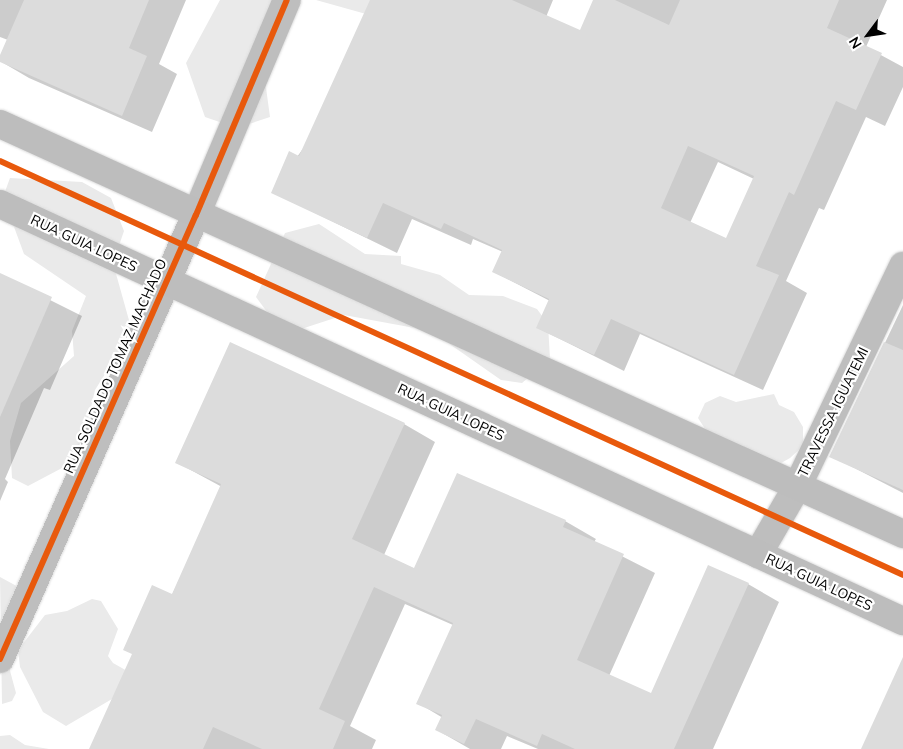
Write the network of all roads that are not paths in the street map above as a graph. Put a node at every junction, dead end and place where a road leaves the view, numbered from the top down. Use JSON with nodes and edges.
{"nodes":[{"id":1,"x":287,"y":0,"type":"edge"},
{"id":2,"x":0,"y":124,"type":"edge"},
{"id":3,"x":0,"y":204,"type":"edge"},
{"id":4,"x":196,"y":215,"type":"junction"},
{"id":5,"x":903,"y":266,"type":"edge"},
{"id":6,"x":166,"y":281,"type":"junction"},
{"id":7,"x":798,"y":485,"type":"junction"},
{"id":8,"x":903,"y":534,"type":"edge"},
{"id":9,"x":758,"y":554,"type":"junction"},
{"id":10,"x":903,"y":620,"type":"edge"},
{"id":11,"x":0,"y":659,"type":"edge"}],
"edges":[{"from":1,"to":4,"type":"street","name":"RUA SOLDADO TOMAZ MACHADO"},
{"from":2,"to":4,"type":"main road"},
{"from":3,"to":6,"type":"main road","name":"RUA GUIA LOPES"},
{"from":4,"to":6,"type":"street","name":"RUA SOLDADO TOMAZ MACHADO"},
{"from":4,"to":7,"type":"main road"},
{"from":5,"to":7,"type":"street","name":"TRAVESSA IGUATEMI"},
{"from":6,"to":9,"type":"main road","name":"RUA GUIA LOPES"},
{"from":6,"to":11,"type":"street","name":"RUA SOLDADO TOMAZ MACHADO"},
{"from":7,"to":8,"type":"main road"},
{"from":7,"to":9,"type":"street","name":"TRAVESSA IGUATEMI"},
{"from":9,"to":10,"type":"main road","name":"RUA GUIA LOPES"}]}
